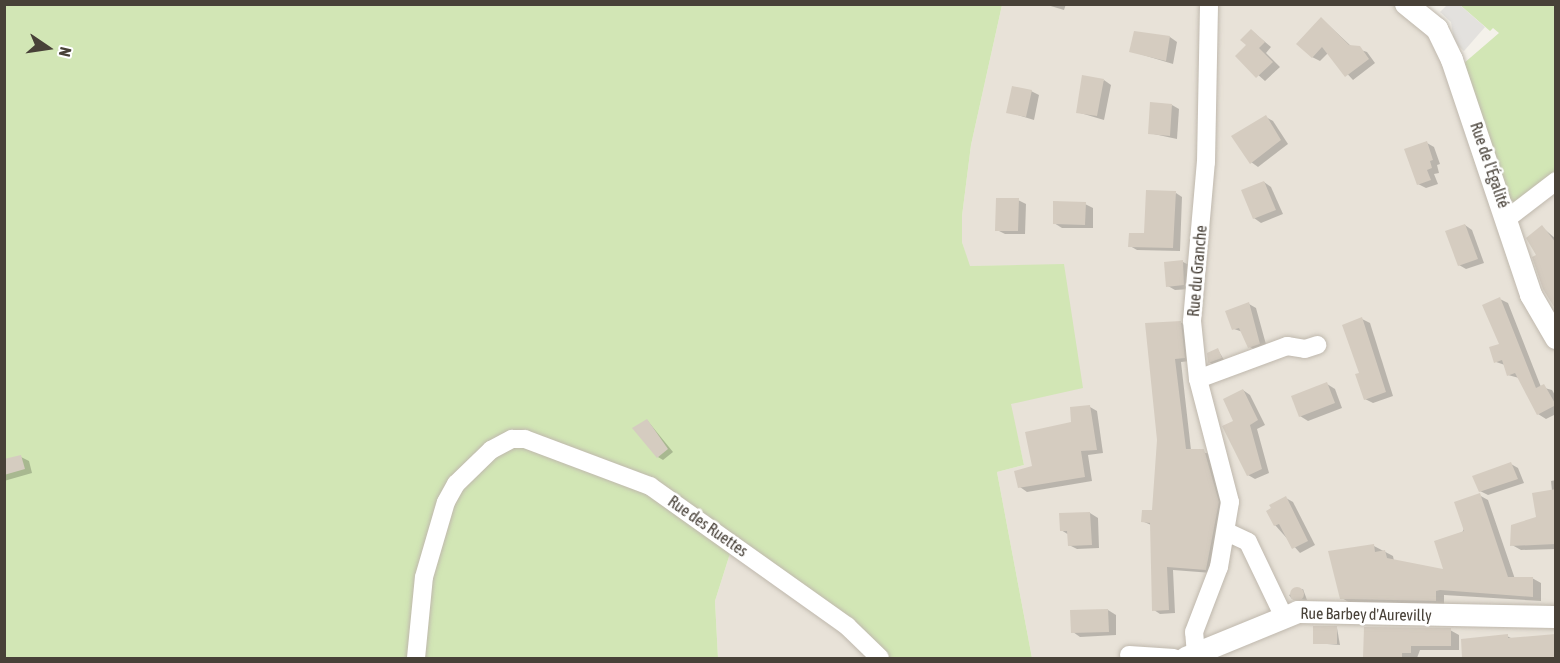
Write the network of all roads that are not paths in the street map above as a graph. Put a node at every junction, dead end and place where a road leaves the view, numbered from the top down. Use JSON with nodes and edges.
{"nodes":[{"id":1,"x":1209,"y":4,"type":"edge"},
{"id":2,"x":1406,"y":4,"type":"edge"},
{"id":3,"x":1556,"y":181,"type":"edge"},
{"id":4,"x":1508,"y":218,"type":"junction"},
{"id":5,"x":1556,"y":338,"type":"edge"},
{"id":6,"x":1317,"y":345,"type":"dead end"},
{"id":7,"x":1198,"y":379,"type":"junction"},
{"id":8,"x":1227,"y":532,"type":"junction"},
{"id":9,"x":1283,"y":615,"type":"junction"},
{"id":10,"x":1556,"y":617,"type":"edge"},
{"id":11,"x":1129,"y":655,"type":"dead end"},
{"id":12,"x":1186,"y":657,"type":"edge"},
{"id":13,"x":416,"y":658,"type":"edge"},
{"id":14,"x":880,"y":658,"type":"edge"}],
"edges":[{"from":1,"to":7,"type":"street","name":"Rue du Granche"},
{"from":2,"to":4,"type":"street","name":"Rue de l'Égalité"},
{"from":3,"to":4,"type":"street"},
{"from":4,"to":5,"type":"street","name":"Rue de l'Égalité"},
{"from":6,"to":7,"type":"street"},
{"from":7,"to":8,"type":"street","name":"Rue du Granche"},
{"from":8,"to":9,"type":"street"},
{"from":8,"to":12,"type":"street","name":"Rue du Granche"},
{"from":9,"to":10,"type":"street","name":"Rue Barbey d'Aurevilly"},
{"from":9,"to":12,"type":"street","name":"Rue Barbey d'Aurevilly"},
{"from":11,"to":12,"type":"street"},
{"from":13,"to":14,"type":"street","name":"Rue des Ruettes"}]}
